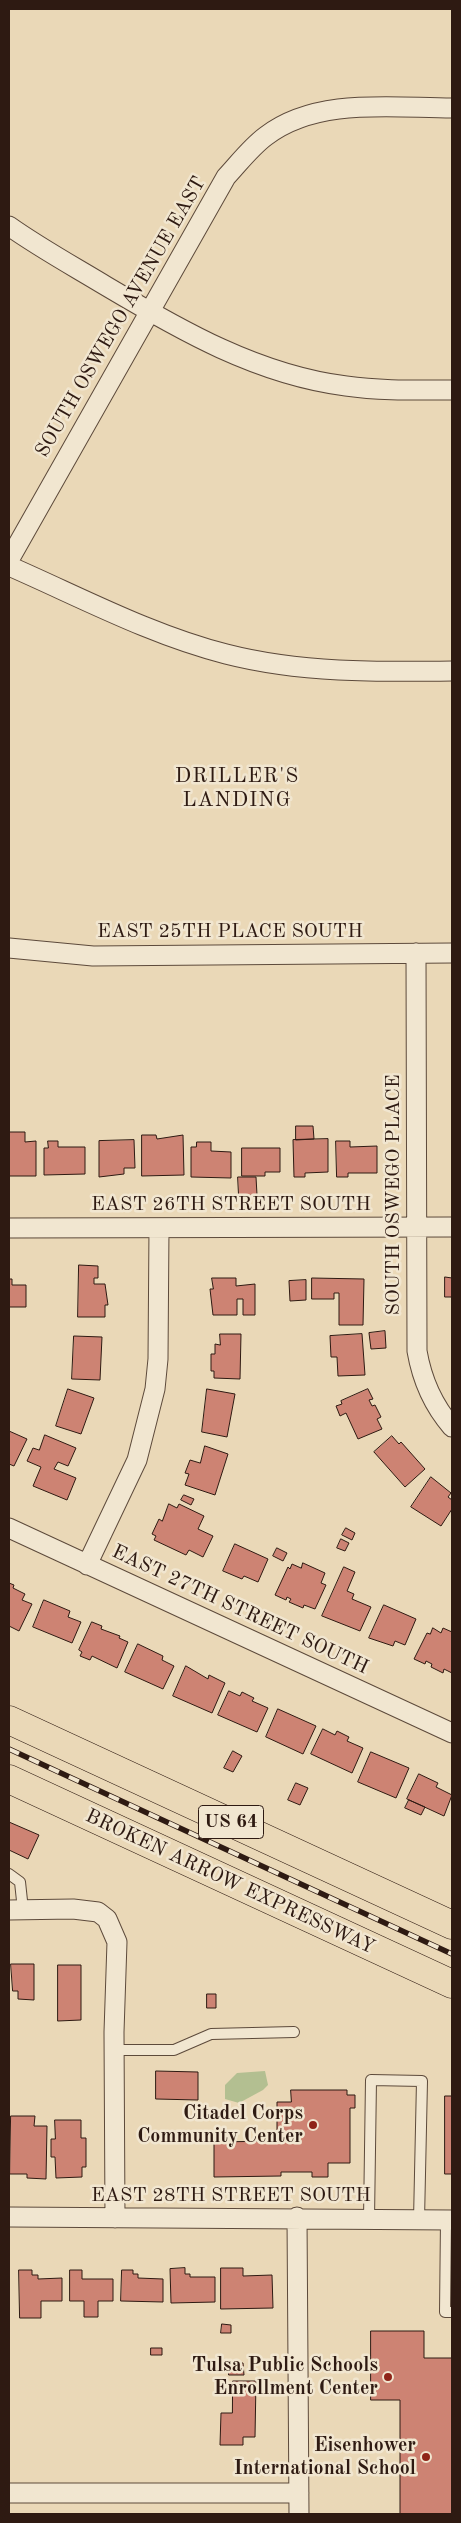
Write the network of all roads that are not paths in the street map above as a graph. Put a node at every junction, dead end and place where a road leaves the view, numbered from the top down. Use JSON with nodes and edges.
{"nodes":[{"id":1,"x":452,"y":108,"type":"edge"},
{"id":2,"x":9,"y":226,"type":"edge"},
{"id":3,"x":150,"y":312,"type":"junction"},
{"id":4,"x":452,"y":390,"type":"edge"},
{"id":5,"x":9,"y":560,"type":"edge"},
{"id":6,"x":9,"y":566,"type":"edge"},
{"id":7,"x":452,"y":671,"type":"edge"},
{"id":8,"x":9,"y":948,"type":"edge"},
{"id":9,"x":416,"y":953,"type":"junction"},
{"id":10,"x":452,"y":953,"type":"edge"},
{"id":11,"x":452,"y":1227,"type":"edge"},
{"id":12,"x":9,"y":1228,"type":"edge"},
{"id":13,"x":159,"y":1228,"type":"junction"},
{"id":14,"x":416,"y":1228,"type":"junction"},
{"id":15,"x":452,"y":1427,"type":"edge"},
{"id":16,"x":9,"y":1528,"type":"edge"},
{"id":17,"x":87,"y":1565,"type":"junction"},
{"id":18,"x":9,"y":1720,"type":"edge"},
{"id":19,"x":452,"y":1733,"type":"edge"},
{"id":20,"x":9,"y":1779,"type":"edge"},
{"id":21,"x":9,"y":1874,"type":"edge"},
{"id":22,"x":16,"y":1910,"type":"edge"},
{"id":23,"x":452,"y":1925,"type":"edge"},
{"id":24,"x":452,"y":1984,"type":"edge"},
{"id":25,"x":294,"y":2032,"type":"dead end"},
{"id":26,"x":115,"y":2050,"type":"junction"},
{"id":27,"x":9,"y":2217,"type":"edge"},
{"id":28,"x":297,"y":2217,"type":"junction"},
{"id":29,"x":115,"y":2218,"type":"junction"},
{"id":30,"x":369,"y":2219,"type":"junction"},
{"id":31,"x":419,"y":2220,"type":"junction"},
{"id":32,"x":449,"y":2220,"type":"edge"},
{"id":33,"x":449,"y":2258,"type":"edge"},
{"id":34,"x":452,"y":2312,"type":"edge"},
{"id":35,"x":9,"y":2493,"type":"edge"},
{"id":36,"x":299,"y":2493,"type":"junction"},
{"id":37,"x":299,"y":2514,"type":"edge"}],
"edges":[{"from":1,"to":3,"type":"street","name":"SOUTH OSWEGO AVENUE EAST"},
{"from":2,"to":3,"type":"street"},
{"from":3,"to":4,"type":"street"},
{"from":3,"to":5,"type":"street","name":"SOUTH OSWEGO AVENUE EAST"},
{"from":6,"to":7,"type":"street"},
{"from":8,"to":9,"type":"street","name":"EAST 25TH PLACE SOUTH"},
{"from":9,"to":10,"type":"street","name":"EAST 25TH PLACE SOUTH"},
{"from":9,"to":14,"type":"street","name":"SOUTH OSWEGO PLACE"},
{"from":11,"to":14,"type":"street","name":"EAST 26TH STREET SOUTH"},
{"from":12,"to":13,"type":"street","name":"EAST 26TH STREET SOUTH"},
{"from":13,"to":14,"type":"street","name":"EAST 26TH STREET SOUTH"},
{"from":13,"to":17,"type":"street"},
{"from":14,"to":15,"type":"street","name":"SOUTH OSWEGO PLACE"},
{"from":16,"to":17,"type":"street","name":"EAST 27TH STREET SOUTH"},
{"from":17,"to":19,"type":"street","name":"EAST 27TH STREET SOUTH"},
{"from":18,"to":23,"type":"highway","number":"US 64"},
{"from":20,"to":24,"type":"highway","name":"BROKEN ARROW EXPRESSWAY","number":"US 64"},
{"from":21,"to":22,"type":"lane"},
{"from":22,"to":26,"type":"street"},
{"from":25,"to":26,"type":"lane"},
{"from":26,"to":29,"type":"street"},
{"from":27,"to":29,"type":"street","name":"EAST 28TH STREET SOUTH"},
{"from":28,"to":29,"type":"street","name":"EAST 28TH STREET SOUTH"},
{"from":28,"to":30,"type":"street","name":"EAST 28TH STREET SOUTH"},
{"from":28,"to":36,"type":"street"},
{"from":30,"to":31,"type":"street","name":"EAST 28TH STREET SOUTH"},
{"from":30,"to":31,"type":"lane"},
{"from":31,"to":32,"type":"street","name":"EAST 28TH STREET SOUTH"},
{"from":32,"to":33,"type":"lane"},
{"from":33,"to":34,"type":"lane"},
{"from":35,"to":36,"type":"street"},
{"from":36,"to":37,"type":"street"}]}
